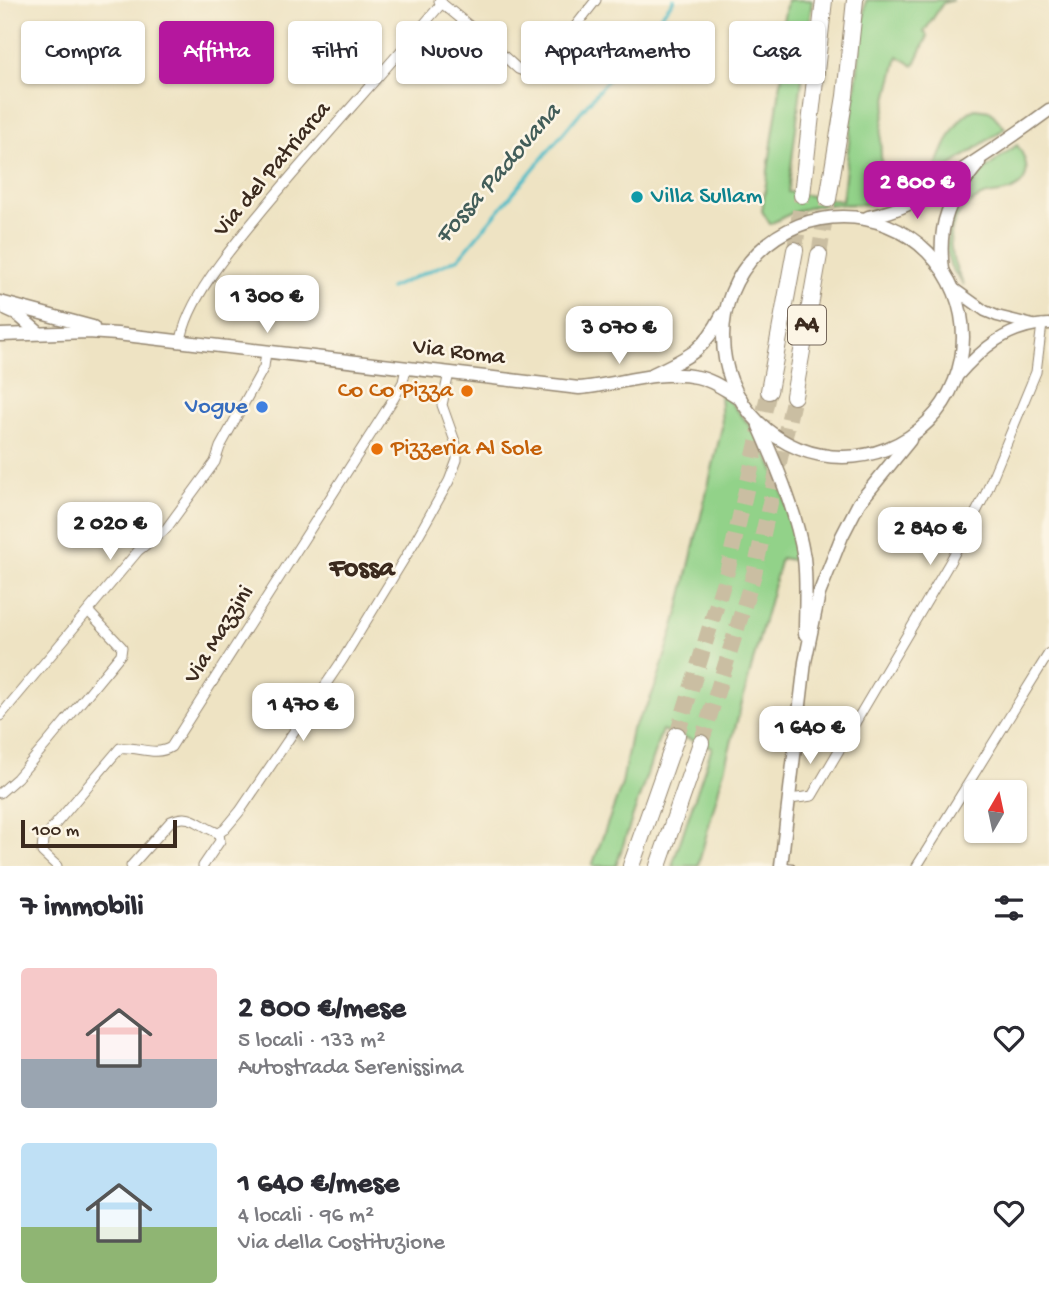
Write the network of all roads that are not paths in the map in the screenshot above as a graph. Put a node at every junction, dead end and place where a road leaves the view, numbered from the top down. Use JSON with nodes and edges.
{"nodes":[{"id":1,"x":596,"y":0,"type":"edge"},
{"id":2,"x":824,"y":0,"type":"edge"},
{"id":3,"x":855,"y":0,"type":"edge"},
{"id":4,"x":439,"y":2,"type":"edge"},
{"id":5,"x":1049,"y":110,"type":"edge"},
{"id":6,"x":985,"y":157,"type":"junction"},
{"id":7,"x":802,"y":195,"type":"tunnel mouth"},
{"id":8,"x":828,"y":199,"type":"tunnel mouth"},
{"id":9,"x":864,"y":218,"type":"junction"},
{"id":10,"x":795,"y":250,"type":"tunnel mouth"},
{"id":11,"x":819,"y":255,"type":"tunnel mouth"},
{"id":12,"x":943,"y":271,"type":"junction"},
{"id":13,"x":953,"y":288,"type":"junction"},
{"id":14,"x":728,"y":303,"type":"junction"},
{"id":15,"x":1,"y":306,"type":"edge"},
{"id":16,"x":1041,"y":325,"type":"edge"},
{"id":17,"x":39,"y":333,"type":"junction"},
{"id":18,"x":117,"y":334,"type":"junction"},
{"id":19,"x":1,"y":335,"type":"edge"},
{"id":20,"x":181,"y":342,"type":"junction"},
{"id":21,"x":267,"y":352,"type":"junction"},
{"id":22,"x":406,"y":368,"type":"junction"},
{"id":23,"x":449,"y":373,"type":"junction"},
{"id":24,"x":646,"y":377,"type":"junction"},
{"id":25,"x":956,"y":378,"type":"junction"},
{"id":26,"x":769,"y":391,"type":"tunnel mouth"},
{"id":27,"x":794,"y":396,"type":"tunnel mouth"},
{"id":28,"x":741,"y":399,"type":"junction"},
{"id":29,"x":756,"y":419,"type":"junction"},
{"id":30,"x":915,"y":434,"type":"junction"},
{"id":31,"x":89,"y":612,"type":"junction"},
{"id":32,"x":1049,"y":653,"type":"edge"},
{"id":33,"x":805,"y":662,"type":"junction"},
{"id":34,"x":0,"y":716,"type":"edge"},
{"id":35,"x":677,"y":735,"type":"tunnel mouth"},
{"id":36,"x":701,"y":743,"type":"tunnel mouth"},
{"id":37,"x":0,"y":793,"type":"edge"},
{"id":38,"x":790,"y":799,"type":"junction"},
{"id":39,"x":219,"y":833,"type":"junction"},
{"id":40,"x":57,"y":866,"type":"edge"},
{"id":41,"x":131,"y":866,"type":"edge"},
{"id":42,"x":203,"y":866,"type":"edge"},
{"id":43,"x":631,"y":866,"type":"edge"},
{"id":44,"x":658,"y":866,"type":"edge"},
{"id":45,"x":785,"y":866,"type":"edge"},
{"id":46,"x":917,"y":866,"type":"edge"}],
"edges":[{"from":1,"to":4,"type":"street","name":"Via del Patriarca"},
{"from":2,"to":7,"type":"highway"},
{"from":3,"to":8,"type":"highway"},
{"from":4,"to":20,"type":"street","name":"Via del Patriarca"},
{"from":5,"to":6,"type":"main road"},
{"from":6,"to":9,"type":"main road"},
{"from":6,"to":12,"type":"main road"},
{"from":9,"to":12,"type":"main road"},
{"from":9,"to":14,"type":"main road"},
{"from":10,"to":26,"type":"highway","number":"A4"},
{"from":11,"to":27,"type":"highway","number":"A4"},
{"from":12,"to":13,"type":"main road"},
{"from":13,"to":16,"type":"street"},
{"from":13,"to":25,"type":"main road"},
{"from":14,"to":24,"type":"main road"},
{"from":14,"to":28,"type":"main road"},
{"from":15,"to":17,"type":"main road"},
{"from":15,"to":18,"type":"main road"},
{"from":15,"to":19,"type":"main road"},
{"from":16,"to":25,"type":"street"},
{"from":16,"to":38,"type":"street"},
{"from":17,"to":18,"type":"main road"},
{"from":17,"to":19,"type":"main road"},
{"from":18,"to":20,"type":"main road","name":"Via Roma"},
{"from":20,"to":21,"type":"main road","name":"Via Roma"},
{"from":21,"to":22,"type":"main road","name":"Via Roma"},
{"from":21,"to":31,"type":"street"},
{"from":22,"to":23,"type":"main road","name":"Via Roma"},
{"from":22,"to":40,"type":"street","name":"Via Mazzini"},
{"from":23,"to":24,"type":"main road","name":"Via Roma"},
{"from":23,"to":39,"type":"street"},
{"from":24,"to":28,"type":"main road"},
{"from":25,"to":30,"type":"main road"},
{"from":28,"to":29,"type":"main road"},
{"from":29,"to":30,"type":"main road"},
{"from":29,"to":33,"type":"main road"},
{"from":30,"to":33,"type":"main road"},
{"from":31,"to":34,"type":"street"},
{"from":31,"to":37,"type":"street"},
{"from":32,"to":46,"type":"street"},
{"from":33,"to":38,"type":"main road"},
{"from":35,"to":43,"type":"highway"},
{"from":36,"to":44,"type":"highway"},
{"from":38,"to":45,"type":"main road"},
{"from":39,"to":41,"type":"street"},
{"from":39,"to":42,"type":"street"}]}
